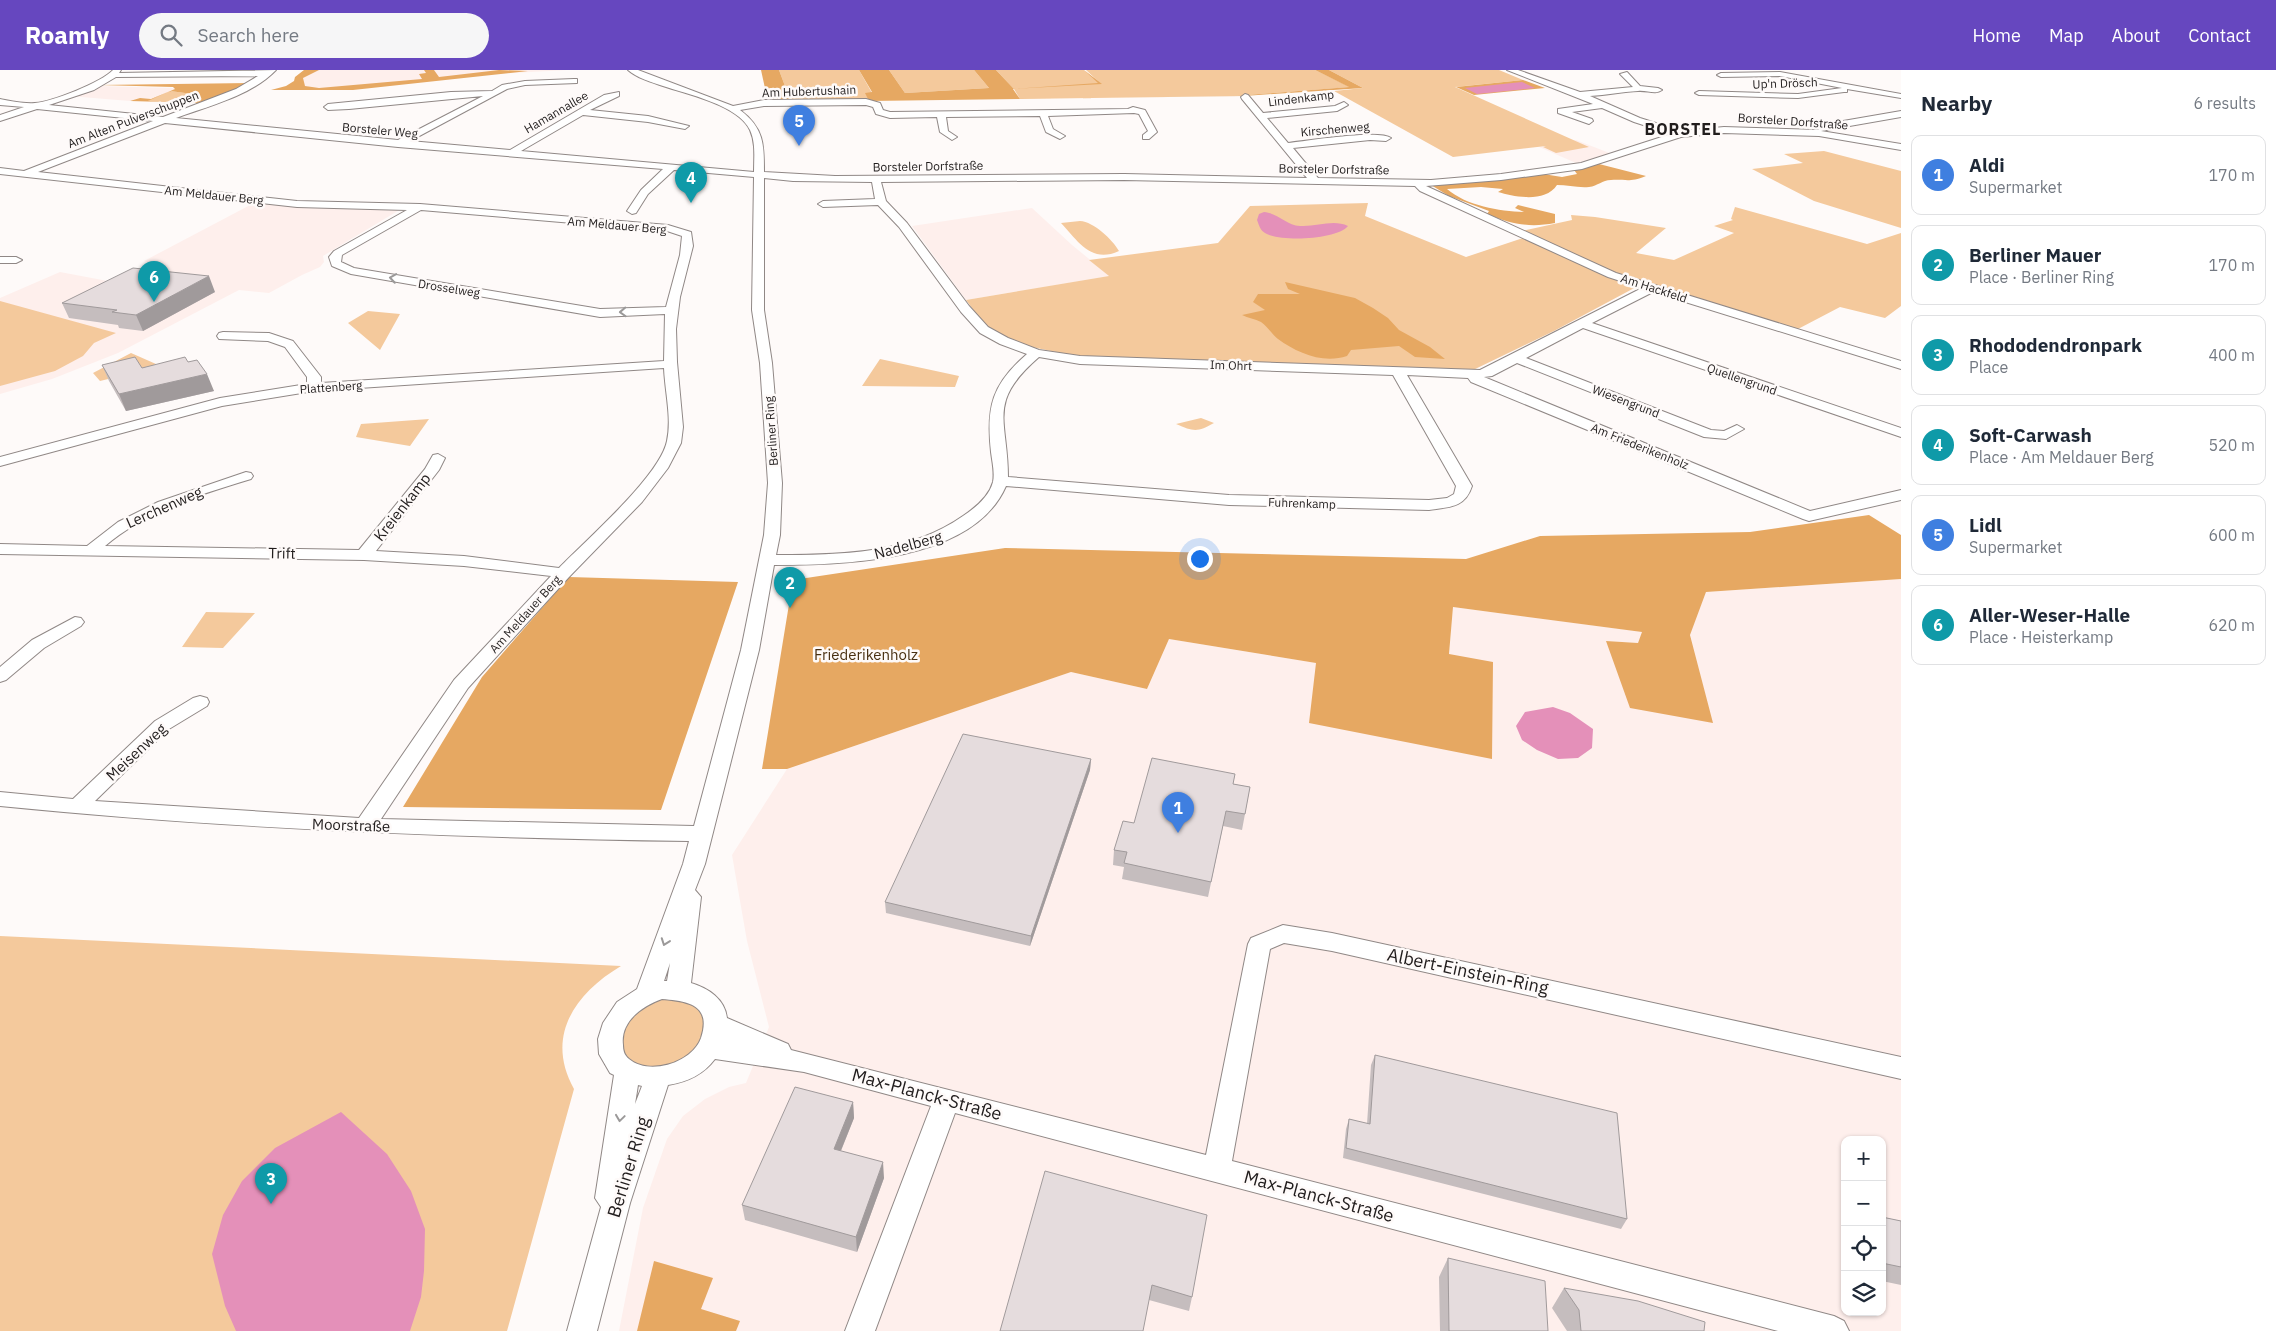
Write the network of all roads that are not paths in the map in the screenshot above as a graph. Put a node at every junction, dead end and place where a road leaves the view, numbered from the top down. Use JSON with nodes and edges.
{"nodes":[{"id":1,"x":162,"y":70,"type":"edge"},
{"id":2,"x":632,"y":70,"type":"edge"},
{"id":3,"x":1511,"y":70,"type":"edge"},
{"id":4,"x":116,"y":72,"type":"edge"},
{"id":5,"x":206,"y":72,"type":"edge"},
{"id":6,"x":269,"y":72,"type":"edge"},
{"id":7,"x":154,"y":74,"type":"junction"},
{"id":8,"x":1624,"y":74,"type":"dead end"},
{"id":9,"x":1721,"y":75,"type":"dead end"},
{"id":10,"x":574,"y":82,"type":"dead end"},
{"id":11,"x":1638,"y":88,"type":"junction"},
{"id":12,"x":1855,"y":88,"type":"junction"},
{"id":13,"x":1658,"y":90,"type":"dead end"},
{"id":14,"x":492,"y":93,"type":"junction"},
{"id":15,"x":1699,"y":93,"type":"dead end"},
{"id":16,"x":616,"y":94,"type":"dead end"},
{"id":17,"x":1578,"y":94,"type":"junction"},
{"id":18,"x":1714,"y":95,"type":"junction"},
{"id":19,"x":1901,"y":96,"type":"edge"},
{"id":20,"x":1245,"y":97,"type":"dead end"},
{"id":21,"x":0,"y":102,"type":"edge"},
{"id":22,"x":1344,"y":105,"type":"dead end"},
{"id":23,"x":1604,"y":105,"type":"junction"},
{"id":24,"x":1716,"y":105,"type":"dead end"},
{"id":25,"x":33,"y":106,"type":"junction"},
{"id":26,"x":328,"y":107,"type":"dead end"},
{"id":27,"x":731,"y":109,"type":"junction"},
{"id":28,"x":582,"y":112,"type":"junction"},
{"id":29,"x":1043,"y":113,"type":"junction"},
{"id":30,"x":941,"y":114,"type":"junction"},
{"id":31,"x":1901,"y":114,"type":"edge"},
{"id":32,"x":1260,"y":116,"type":"junction"},
{"id":33,"x":0,"y":118,"type":"edge"},
{"id":34,"x":163,"y":121,"type":"junction"},
{"id":35,"x":1589,"y":121,"type":"dead end"},
{"id":36,"x":685,"y":126,"type":"dead end"},
{"id":37,"x":1807,"y":132,"type":"junction"},
{"id":38,"x":1680,"y":134,"type":"junction"},
{"id":39,"x":1060,"y":136,"type":"dead end"},
{"id":40,"x":952,"y":137,"type":"dead end"},
{"id":41,"x":1146,"y":137,"type":"dead end"},
{"id":42,"x":1386,"y":138,"type":"dead end"},
{"id":43,"x":398,"y":144,"type":"junction"},
{"id":44,"x":1287,"y":146,"type":"junction"},
{"id":45,"x":1901,"y":147,"type":"edge"},
{"id":46,"x":510,"y":154,"type":"junction"},
{"id":47,"x":672,"y":167,"type":"junction"},
{"id":48,"x":0,"y":171,"type":"edge"},
{"id":49,"x":23,"y":174,"type":"junction"},
{"id":50,"x":758,"y":174,"type":"junction"},
{"id":51,"x":876,"y":179,"type":"junction"},
{"id":52,"x":1316,"y":182,"type":"junction"},
{"id":53,"x":2,"y":183,"type":"dead end"},
{"id":54,"x":1418,"y":184,"type":"junction"},
{"id":55,"x":881,"y":202,"type":"junction"},
{"id":56,"x":823,"y":204,"type":"dead end"},
{"id":57,"x":420,"y":207,"type":"junction"},
{"id":58,"x":632,"y":211,"type":"dead end"},
{"id":59,"x":0,"y":260,"type":"edge"},
{"id":60,"x":16,"y":260,"type":"dead end"},
{"id":61,"x":1651,"y":288,"type":"junction"},
{"id":62,"x":672,"y":310,"type":"junction"},
{"id":63,"x":1582,"y":324,"type":"junction"},
{"id":64,"x":223,"y":336,"type":"dead end"},
{"id":65,"x":1036,"y":354,"type":"junction"},
{"id":66,"x":1516,"y":358,"type":"junction"},
{"id":67,"x":1897,"y":361,"type":"edge"},
{"id":68,"x":671,"y":364,"type":"junction"},
{"id":69,"x":1398,"y":372,"type":"junction"},
{"id":70,"x":1472,"y":374,"type":"junction"},
{"id":71,"x":314,"y":388,"type":"junction"},
{"id":72,"x":1737,"y":430,"type":"dead end"},
{"id":73,"x":1901,"y":433,"type":"edge"},
{"id":74,"x":438,"y":458,"type":"dead end"},
{"id":75,"x":0,"y":462,"type":"edge"},
{"id":76,"x":246,"y":476,"type":"dead end"},
{"id":77,"x":1000,"y":481,"type":"junction"},
{"id":78,"x":1901,"y":495,"type":"edge"},
{"id":79,"x":0,"y":549,"type":"edge"},
{"id":80,"x":90,"y":552,"type":"junction"},
{"id":81,"x":364,"y":555,"type":"junction"},
{"id":82,"x":768,"y":560,"type":"junction"},
{"id":83,"x":563,"y":573,"type":"junction"},
{"id":84,"x":75,"y":622,"type":"dead end"},
{"id":85,"x":0,"y":676,"type":"edge"},
{"id":86,"x":200,"y":702,"type":"dead end"},
{"id":87,"x":0,"y":798,"type":"edge"},
{"id":88,"x":78,"y":807,"type":"junction"},
{"id":89,"x":365,"y":826,"type":"junction"},
{"id":90,"x":702,"y":834,"type":"junction"},
{"id":91,"x":694,"y":864,"type":"junction"},
{"id":92,"x":678,"y":990,"type":"junction"},
{"id":93,"x":647,"y":994,"type":"junction"},
{"id":94,"x":714,"y":1037,"type":"junction"},
{"id":95,"x":804,"y":1062,"type":"joint"},
{"id":96,"x":1901,"y":1068,"type":"edge"},
{"id":97,"x":627,"y":1070,"type":"junction"},
{"id":98,"x":658,"y":1077,"type":"junction"},
{"id":99,"x":947,"y":1099,"type":"junction"},
{"id":100,"x":1217,"y":1170,"type":"junction"},
{"id":101,"x":600,"y":1259,"type":"junction"},
{"id":102,"x":582,"y":1331,"type":"edge"},
{"id":103,"x":860,"y":1331,"type":"edge"},
{"id":104,"x":1834,"y":1331,"type":"edge"}],
"edges":[{"from":1,"to":7,"type":"street"},
{"from":2,"to":27,"type":"street","name":"Berliner Ring"},
{"from":3,"to":17,"type":"street"},
{"from":4,"to":7,"type":"street"},
{"from":4,"to":25,"type":"street"},
{"from":5,"to":6,"type":"street"},
{"from":5,"to":7,"type":"street"},
{"from":6,"to":34,"type":"street","name":"Am Alten Pulverschuppen"},
{"from":8,"to":11,"type":"street"},
{"from":9,"to":12,"type":"street"},
{"from":10,"to":14,"type":"street"},
{"from":11,"to":13,"type":"street"},
{"from":11,"to":17,"type":"street"},
{"from":12,"to":18,"type":"street","name":"Up'n Drösch"},
{"from":12,"to":19,"type":"street"},
{"from":14,"to":26,"type":"street"},
{"from":14,"to":43,"type":"street"},
{"from":15,"to":18,"type":"street","name":"Up'n Drösch"},
{"from":16,"to":28,"type":"street","name":"Hamannallee"},
{"from":17,"to":23,"type":"street"},
{"from":18,"to":24,"type":"street"},
{"from":20,"to":32,"type":"street","name":"Lindenkamp"},
{"from":21,"to":25,"type":"street","name":"Borsteler Weg"},
{"from":22,"to":32,"type":"street","name":"Lindenkamp"},
{"from":23,"to":35,"type":"street"},
{"from":23,"to":38,"type":"street"},
{"from":25,"to":33,"type":"street"},
{"from":25,"to":34,"type":"street","name":"Borsteler Weg"},
{"from":27,"to":30,"type":"street","name":"Am Hubertushain"},
{"from":27,"to":50,"type":"street","name":"Berliner Ring"},
{"from":28,"to":36,"type":"street"},
{"from":28,"to":46,"type":"street","name":"Hamannallee"},
{"from":29,"to":30,"type":"street","name":"Am Hubertushain"},
{"from":29,"to":39,"type":"street"},
{"from":29,"to":41,"type":"street","name":"Am Hubertushain"},
{"from":30,"to":40,"type":"street"},
{"from":31,"to":37,"type":"street"},
{"from":32,"to":44,"type":"street","name":"Lindenkamp"},
{"from":34,"to":43,"type":"street","name":"Borsteler Weg"},
{"from":34,"to":49,"type":"street","name":"Am Alten Pulverschuppen"},
{"from":37,"to":38,"type":"street","name":"Borsteler Dorfstraße"},
{"from":37,"to":45,"type":"street","name":"Borsteler Dorfstraße"},
{"from":38,"to":54,"type":"street","name":"Borsteler Dorfstraße"},
{"from":42,"to":44,"type":"street","name":"Kirschenweg"},
{"from":43,"to":46,"type":"street","name":"Borsteler Weg"},
{"from":44,"to":52,"type":"street","name":"Lindenkamp"},
{"from":46,"to":47,"type":"street","name":"Borsteler Weg"},
{"from":47,"to":50,"type":"street","name":"Borsteler Weg"},
{"from":47,"to":58,"type":"street"},
{"from":48,"to":49,"type":"street"},
{"from":49,"to":53,"type":"street","name":"Am Alten Pulverschuppen"},
{"from":49,"to":57,"type":"street","name":"Am Meldauer Berg"},
{"from":50,"to":51,"type":"street","name":"Borsteler Dorfstraße"},
{"from":50,"to":82,"type":"street","name":"Berliner Ring"},
{"from":51,"to":52,"type":"street","name":"Borsteler Dorfstraße"},
{"from":51,"to":55,"type":"street"},
{"from":52,"to":54,"type":"street","name":"Borsteler Dorfstraße"},
{"from":54,"to":61,"type":"street","name":"Am Hackfeld"},
{"from":55,"to":56,"type":"street"},
{"from":55,"to":65,"type":"street","name":"Im Ohrt"},
{"from":57,"to":62,"type":"street","name":"Am Meldauer Berg"},
{"from":62,"to":57,"type":"street","name":"Drosselweg","one_way":true},
{"from":59,"to":60,"type":"street"},
{"from":61,"to":63,"type":"street","name":"Im Ohrt"},
{"from":61,"to":67,"type":"street","name":"Am Hackfeld"},
{"from":62,"to":68,"type":"street","name":"Am Meldauer Berg"},
{"from":63,"to":66,"type":"street","name":"Im Ohrt"},
{"from":63,"to":73,"type":"street","name":"Quellengrund"},
{"from":64,"to":71,"type":"street"},
{"from":65,"to":69,"type":"street","name":"Im Ohrt"},
{"from":65,"to":77,"type":"street"},
{"from":66,"to":70,"type":"street","name":"Im Ohrt"},
{"from":66,"to":72,"type":"street","name":"Wiesengrund"},
{"from":68,"to":71,"type":"street","name":"Plattenberg"},
{"from":68,"to":83,"type":"street","name":"Am Meldauer Berg"},
{"from":69,"to":70,"type":"street","name":"Im Ohrt"},
{"from":69,"to":77,"type":"street","name":"Fuhrenkamp"},
{"from":70,"to":78,"type":"street","name":"Am Friederikenholz"},
{"from":71,"to":75,"type":"street","name":"Plattenberg"},
{"from":74,"to":81,"type":"street","name":"Kreienkamp"},
{"from":76,"to":80,"type":"street","name":"Lerchenweg"},
{"from":77,"to":82,"type":"street","name":"Nadelberg"},
{"from":79,"to":80,"type":"street","name":"Trift"},
{"from":80,"to":81,"type":"street","name":"Trift"},
{"from":81,"to":83,"type":"street","name":"Trift"},
{"from":82,"to":90,"type":"street","name":"Berliner Ring"},
{"from":83,"to":89,"type":"street","name":"Am Meldauer Berg"},
{"from":84,"to":85,"type":"street"},
{"from":86,"to":88,"type":"street","name":"Meisenweg"},
{"from":87,"to":88,"type":"street","name":"Moorstraße"},
{"from":88,"to":89,"type":"street","name":"Moorstraße"},
{"from":89,"to":90,"type":"street","name":"Moorstraße"},
{"from":90,"to":91,"type":"street","name":"Berliner Ring"},
{"from":91,"to":92,"type":"street","name":"Berliner Ring"},
{"from":91,"to":93,"type":"street","name":"Berliner Ring","one_way":true},
{"from":92,"to":93,"type":"street"},
{"from":92,"to":94,"type":"street"},
{"from":93,"to":97,"type":"street"},
{"from":94,"to":95,"type":"street","name":"Max-Planck-Straße"},
{"from":94,"to":98,"type":"street"},
{"from":95,"to":99,"type":"street","name":"Max-Planck-Straße"},
{"from":96,"to":100,"type":"street","name":"Albert-Einstein-Ring"},
{"from":97,"to":98,"type":"street"},
{"from":97,"to":101,"type":"street","name":"Berliner Ring","one_way":true},
{"from":98,"to":101,"type":"street","name":"Berliner Ring"},
{"from":99,"to":100,"type":"street","name":"Max-Planck-Straße"},
{"from":99,"to":103,"type":"street"},
{"from":100,"to":104,"type":"street","name":"Max-Planck-Straße"},
{"from":101,"to":102,"type":"street","name":"Berliner Ring"}]}
